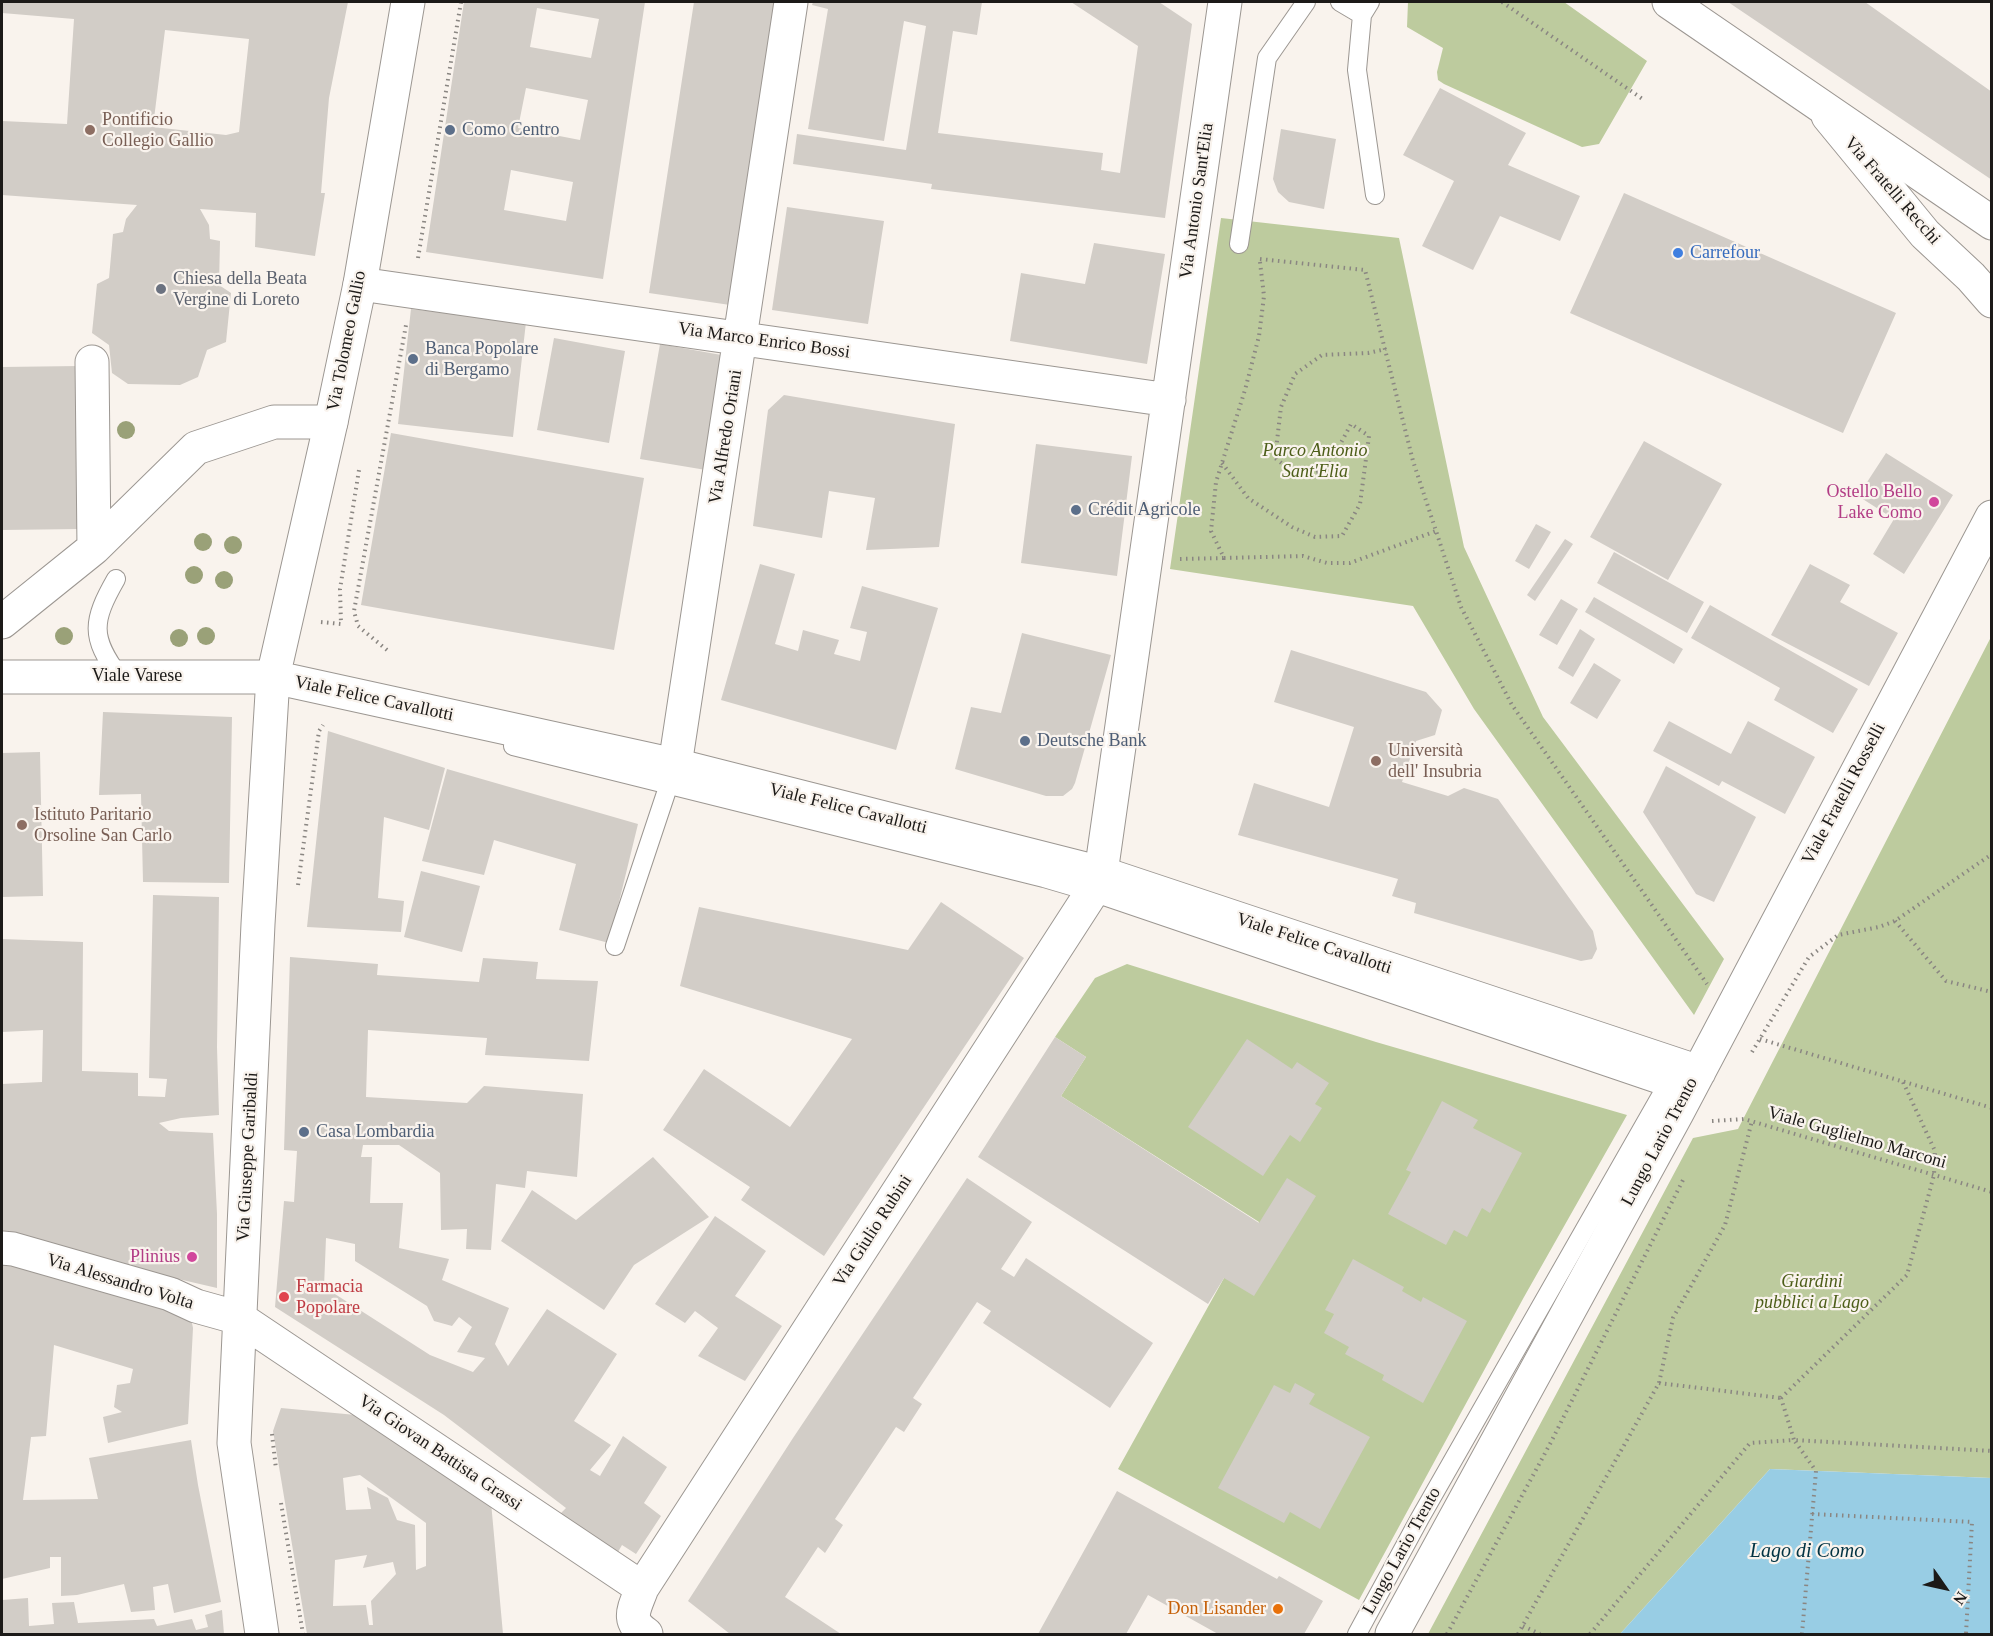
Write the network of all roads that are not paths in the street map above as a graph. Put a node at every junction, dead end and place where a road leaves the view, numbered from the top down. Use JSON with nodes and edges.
{"nodes":[{"id":1,"x":408,"y":2,"type":"edge"},
{"id":2,"x":791,"y":2,"type":"edge"},
{"id":3,"x":1225,"y":2,"type":"edge"},
{"id":4,"x":1306,"y":2,"type":"edge"},
{"id":5,"x":1340,"y":2,"type":"edge"},
{"id":6,"x":1669,"y":2,"type":"edge"},
{"id":7,"x":1366,"y":8,"type":"edge"},
{"id":8,"x":1819,"y":105,"type":"junction"},
{"id":9,"x":1376,"y":195,"type":"dead end"},
{"id":10,"x":1992,"y":223,"type":"edge"},
{"id":11,"x":1239,"y":244,"type":"dead end"},
{"id":12,"x":360,"y":284,"type":"junction"},
{"id":13,"x":1992,"y":301,"type":"edge"},
{"id":14,"x":741,"y":338,"type":"junction"},
{"id":15,"x":92,"y":362,"type":"dead end"},
{"id":16,"x":1169,"y":400,"type":"junction"},
{"id":17,"x":331,"y":422,"type":"junction"},
{"id":18,"x":1992,"y":517,"type":"edge"},
{"id":19,"x":94,"y":548,"type":"junction"},
{"id":20,"x":116,"y":579,"type":"dead end"},
{"id":21,"x":2,"y":622,"type":"edge"},
{"id":22,"x":119,"y":676,"type":"junction"},
{"id":23,"x":2,"y":677,"type":"edge"},
{"id":24,"x":273,"y":677,"type":"junction"},
{"id":25,"x":672,"y":775,"type":"junction"},
{"id":26,"x":1097,"y":882,"type":"junction"},
{"id":27,"x":615,"y":946,"type":"dead end"},
{"id":28,"x":1699,"y":1072,"type":"junction"},
{"id":29,"x":1666,"y":1087,"type":"junction"},
{"id":30,"x":2,"y":1248,"type":"edge"},
{"id":31,"x":239,"y":1318,"type":"junction"},
{"id":32,"x":642,"y":1588,"type":"junction"},
{"id":33,"x":262,"y":1635,"type":"edge"},
{"id":34,"x":646,"y":1635,"type":"edge"},
{"id":35,"x":1357,"y":1635,"type":"edge"},
{"id":36,"x":1392,"y":1635,"type":"edge"}],
"edges":[{"from":1,"to":12,"type":"street","name":"Via Tolomeo Gallio"},
{"from":2,"to":14,"type":"street","name":"Via Alfredo Oriani"},
{"from":3,"to":16,"type":"street","name":"Via Antonio Sant'Elia"},
{"from":4,"to":11,"type":"lane"},
{"from":5,"to":7,"type":"lane"},
{"from":6,"to":8,"type":"street","name":"Via Fratelli Recchi"},
{"from":7,"to":9,"type":"lane"},
{"from":8,"to":10,"type":"street","name":"Via Fratelli Recchi"},
{"from":8,"to":13,"type":"street","name":"Via Fratelli Recchi"},
{"from":12,"to":14,"type":"street","name":"Via Marco Enrico Bossi"},
{"from":12,"to":17,"type":"street","name":"Via Tolomeo Gallio"},
{"from":14,"to":16,"type":"street","name":"Via Marco Enrico Bossi"},
{"from":14,"to":25,"type":"street","name":"Via Alfredo Oriani"},
{"from":15,"to":19,"type":"street"},
{"from":16,"to":26,"type":"street","name":"Via Antonio Sant'Elia"},
{"from":17,"to":19,"type":"street"},
{"from":17,"to":24,"type":"street","name":"Via Tolomeo Gallio"},
{"from":18,"to":28,"type":"street","name":"Viale Fratelli Rosselli"},
{"from":19,"to":21,"type":"street"},
{"from":20,"to":22,"type":"lane"},
{"from":22,"to":23,"type":"street","name":"Viale Varese"},
{"from":22,"to":24,"type":"street","name":"Viale Varese"},
{"from":24,"to":25,"type":"street","name":"Viale Felice Cavallotti"},
{"from":24,"to":31,"type":"street","name":"Via Giuseppe Garibaldi"},
{"from":25,"to":26,"type":"street","name":"Viale Felice Cavallotti"},
{"from":25,"to":27,"type":"lane"},
{"from":26,"to":28,"type":"street","name":"Viale Felice Cavallotti"},
{"from":26,"to":29,"type":"lane","name":"Viale Felice Cavallotti"},
{"from":26,"to":32,"type":"street","name":"Via Giulio Rubini"},
{"from":28,"to":29,"type":"lane","name":"Lungo Lario Trento"},
{"from":28,"to":36,"type":"street","name":"Lungo Lario Trento"},
{"from":29,"to":35,"type":"lane","name":"Lungo Lario Trento"},
{"from":30,"to":31,"type":"street","name":"Via Alessandro Volta"},
{"from":31,"to":32,"type":"street","name":"Via Giovan Battista Grassi"},
{"from":31,"to":33,"type":"street","name":"Via Giuseppe Garibaldi"},
{"from":32,"to":34,"type":"street","name":"Via Giulio Rubini"}]}
